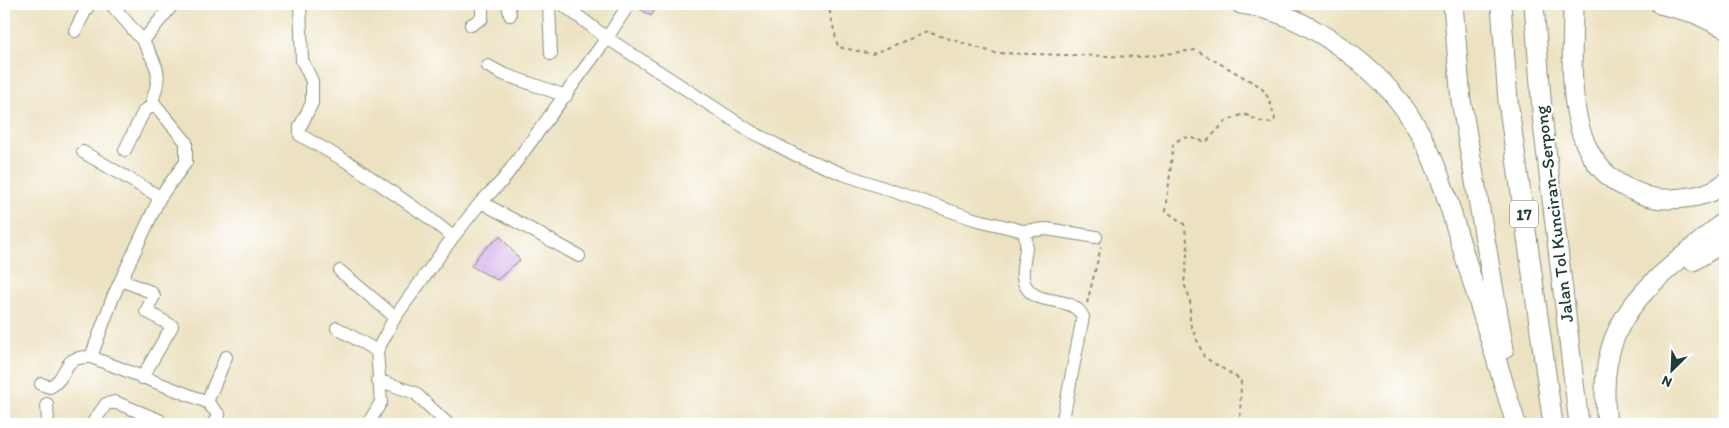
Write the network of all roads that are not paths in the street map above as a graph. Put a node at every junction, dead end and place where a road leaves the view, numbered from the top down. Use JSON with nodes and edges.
{"nodes":[{"id":1,"x":89,"y":4,"type":"edge"},
{"id":2,"x":111,"y":4,"type":"edge"},
{"id":3,"x":173,"y":4,"type":"edge"},
{"id":4,"x":300,"y":4,"type":"edge"},
{"id":5,"x":482,"y":4,"type":"edge"},
{"id":6,"x":549,"y":4,"type":"edge"},
{"id":7,"x":562,"y":4,"type":"edge"},
{"id":8,"x":629,"y":4,"type":"edge"},
{"id":9,"x":1241,"y":4,"type":"edge"},
{"id":10,"x":1453,"y":4,"type":"edge"},
{"id":11,"x":1501,"y":4,"type":"edge"},
{"id":12,"x":1534,"y":4,"type":"edge"},
{"id":13,"x":1573,"y":4,"type":"edge"},
{"id":14,"x":1660,"y":4,"type":"edge"},
{"id":15,"x":1710,"y":4,"type":"edge"},
{"id":16,"x":1725,"y":11,"type":"edge"},
{"id":17,"x":471,"y":25,"type":"dead end"},
{"id":18,"x":1725,"y":28,"type":"edge"},
{"id":19,"x":75,"y":31,"type":"dead end"},
{"id":20,"x":607,"y":38,"type":"junction"},
{"id":21,"x":143,"y":41,"type":"junction"},
{"id":22,"x":551,"y":54,"type":"dead end"},
{"id":23,"x":488,"y":66,"type":"dead end"},
{"id":24,"x":566,"y":96,"type":"junction"},
{"id":25,"x":154,"y":104,"type":"junction"},
{"id":26,"x":125,"y":150,"type":"dead end"},
{"id":27,"x":83,"y":152,"type":"dead end"},
{"id":28,"x":1725,"y":183,"type":"edge"},
{"id":29,"x":160,"y":197,"type":"junction"},
{"id":30,"x":481,"y":202,"type":"junction"},
{"id":31,"x":1725,"y":221,"type":"edge"},
{"id":32,"x":1023,"y":231,"type":"junction"},
{"id":33,"x":454,"y":237,"type":"junction"},
{"id":34,"x":1096,"y":237,"type":"road end"},
{"id":35,"x":1725,"y":241,"type":"edge"},
{"id":36,"x":579,"y":256,"type":"dead end"},
{"id":37,"x":340,"y":271,"type":"dead end"},
{"id":38,"x":121,"y":280,"type":"junction"},
{"id":39,"x":1643,"y":292,"type":"junction"},
{"id":40,"x":395,"y":317,"type":"junction"},
{"id":41,"x":337,"y":328,"type":"dead end"},
{"id":42,"x":377,"y":351,"type":"junction"},
{"id":43,"x":226,"y":356,"type":"dead end"},
{"id":44,"x":92,"y":358,"type":"junction"},
{"id":45,"x":142,"y":378,"type":"junction"},
{"id":46,"x":378,"y":380,"type":"junction"},
{"id":47,"x":41,"y":384,"type":"dead end"},
{"id":48,"x":206,"y":402,"type":"junction"},
{"id":49,"x":47,"y":404,"type":"dead end"},
{"id":50,"x":48,"y":424,"type":"edge"},
{"id":51,"x":92,"y":424,"type":"edge"},
{"id":52,"x":161,"y":424,"type":"edge"},
{"id":53,"x":212,"y":424,"type":"edge"},
{"id":54,"x":368,"y":424,"type":"edge"},
{"id":55,"x":448,"y":424,"type":"edge"},
{"id":56,"x":1062,"y":424,"type":"edge"},
{"id":57,"x":1516,"y":424,"type":"edge"},
{"id":58,"x":1553,"y":424,"type":"edge"},
{"id":59,"x":1579,"y":424,"type":"edge"},
{"id":60,"x":1607,"y":424,"type":"edge"}],
"edges":[{"from":1,"to":19,"type":"street"},
{"from":2,"to":21,"type":"street"},
{"from":3,"to":21,"type":"street"},
{"from":4,"to":33,"type":"street"},
{"from":5,"to":17,"type":"street"},
{"from":6,"to":22,"type":"street"},
{"from":7,"to":20,"type":"street"},
{"from":8,"to":20,"type":"street"},
{"from":9,"to":57,"type":"highway"},
{"from":10,"to":57,"type":"highway"},
{"from":11,"to":58,"type":"highway","name":"Jalan Tol Kunciran–Serpong","number":"17"},
{"from":12,"to":59,"type":"highway","name":"Jalan Tol Kunciran–Serpong","number":"17"},
{"from":13,"to":28,"type":"highway"},
{"from":14,"to":18,"type":"highway"},
{"from":15,"to":16,"type":"highway"},
{"from":20,"to":24,"type":"street"},
{"from":20,"to":32,"type":"street"},
{"from":21,"to":25,"type":"street"},
{"from":23,"to":24,"type":"street"},
{"from":24,"to":30,"type":"street"},
{"from":25,"to":26,"type":"street"},
{"from":25,"to":29,"type":"street"},
{"from":27,"to":29,"type":"street"},
{"from":29,"to":38,"type":"street"},
{"from":30,"to":33,"type":"street"},
{"from":30,"to":36,"type":"street"},
{"from":31,"to":39,"type":"highway"},
{"from":32,"to":34,"type":"street"},
{"from":32,"to":56,"type":"street"},
{"from":33,"to":40,"type":"street"},
{"from":35,"to":39,"type":"highway"},
{"from":37,"to":40,"type":"street"},
{"from":38,"to":44,"type":"street"},
{"from":38,"to":45,"type":"street"},
{"from":39,"to":60,"type":"highway"},
{"from":40,"to":42,"type":"street"},
{"from":41,"to":42,"type":"street"},
{"from":42,"to":46,"type":"street"},
{"from":43,"to":48,"type":"street"},
{"from":44,"to":45,"type":"street"},
{"from":44,"to":47,"type":"street"},
{"from":45,"to":48,"type":"street"},
{"from":46,"to":54,"type":"street"},
{"from":46,"to":55,"type":"street"},
{"from":48,"to":53,"type":"street"},
{"from":49,"to":50,"type":"street"},
{"from":51,"to":52,"type":"street"}]}
